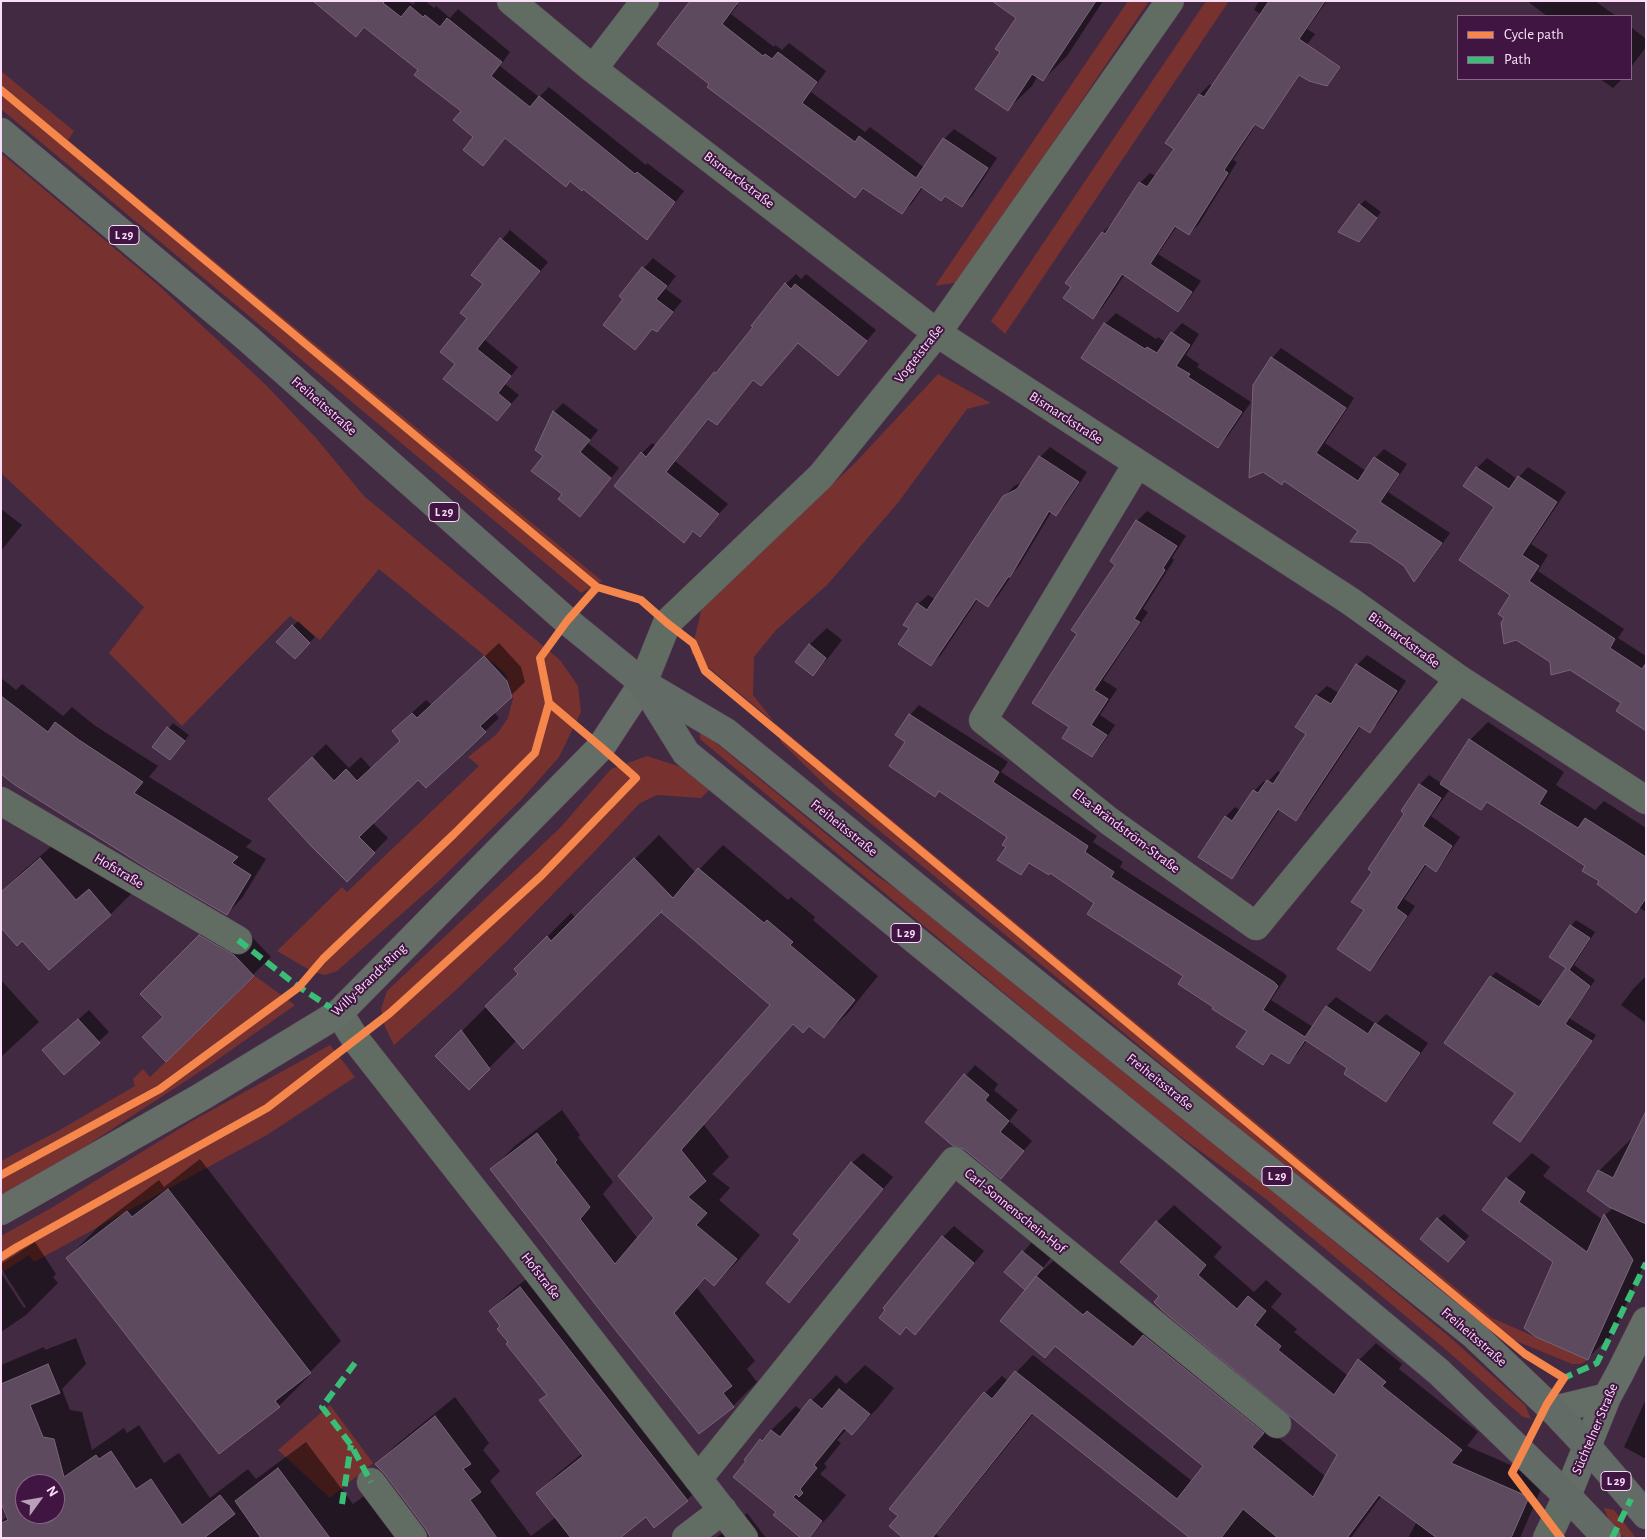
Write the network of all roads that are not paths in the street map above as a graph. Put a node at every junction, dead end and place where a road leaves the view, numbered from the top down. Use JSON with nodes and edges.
{"nodes":[{"id":1,"x":511,"y":1,"type":"edge"},
{"id":2,"x":644,"y":1,"type":"edge"},
{"id":3,"x":1170,"y":1,"type":"edge"},
{"id":4,"x":593,"y":69,"type":"junction"},
{"id":5,"x":1,"y":132,"type":"edge"},
{"id":6,"x":937,"y":333,"type":"junction"},
{"id":7,"x":1137,"y":464,"type":"junction"},
{"id":8,"x":1459,"y":680,"type":"junction"},
{"id":9,"x":644,"y":684,"type":"junction"},
{"id":10,"x":1646,"y":800,"type":"edge"},
{"id":11,"x":1,"y":801,"type":"edge"},
{"id":12,"x":238,"y":940,"type":"dead end"},
{"id":13,"x":339,"y":1013,"type":"junction"},
{"id":14,"x":1,"y":1211,"type":"edge"},
{"id":15,"x":1646,"y":1321,"type":"edge"},
{"id":16,"x":1606,"y":1397,"type":"junction"},
{"id":17,"x":1553,"y":1410,"type":"junction"},
{"id":18,"x":1277,"y":1424,"type":"dead end"},
{"id":19,"x":1586,"y":1445,"type":"junction"},
{"id":20,"x":698,"y":1479,"type":"junction"},
{"id":21,"x":371,"y":1482,"type":"dead end"},
{"id":22,"x":1567,"y":1496,"type":"junction"},
{"id":23,"x":723,"y":1510,"type":"junction"},
{"id":24,"x":1646,"y":1515,"type":"edge"},
{"id":25,"x":1597,"y":1535,"type":"edge"},
{"id":26,"x":413,"y":1538,"type":"edge"},
{"id":27,"x":686,"y":1538,"type":"edge"},
{"id":28,"x":744,"y":1538,"type":"edge"},
{"id":29,"x":1547,"y":1538,"type":"edge"}],
"edges":[{"from":1,"to":4,"type":"street","name":"Bismarckstraße"},
{"from":2,"to":4,"type":"street"},
{"from":3,"to":6,"type":"street","name":"Vogteistraße"},
{"from":4,"to":6,"type":"street","name":"Bismarckstraße"},
{"from":5,"to":9,"type":"main road","name":"Freiheitsstraße","number":"L 29"},
{"from":6,"to":7,"type":"street","name":"Bismarckstraße"},
{"from":6,"to":9,"type":"street","name":"Vogteistraße"},
{"from":7,"to":8,"type":"street","name":"Bismarckstraße"},
{"from":7,"to":8,"type":"street","name":"Elsa-Brändström-Straße"},
{"from":8,"to":10,"type":"street","name":"Bismarckstraße"},
{"from":9,"to":13,"type":"main road","name":"Willy-Brandt-Ring"},
{"from":9,"to":17,"type":"main road","name":"Freiheitsstraße","number":"L 29"},
{"from":9,"to":22,"type":"main road","name":"Freiheitsstraße","number":"L 29"},
{"from":11,"to":12,"type":"street","name":"Hofstraße"},
{"from":13,"to":14,"type":"main road","name":"Willy-Brandt-Ring"},
{"from":13,"to":20,"type":"street","name":"Hofstraße"},
{"from":15,"to":16,"type":"main road","name":"Süchtelner Straße"},
{"from":16,"to":17,"type":"main road"},
{"from":16,"to":19,"type":"main road","name":"Süchtelner Straße"},
{"from":17,"to":19,"type":"main road","name":"Freiheitsstraße","number":"L 29"},
{"from":18,"to":20,"type":"street","name":"Carl-Sonnenschein-Hof"},
{"from":19,"to":22,"type":"main road","name":"Süchtelner Straße"},
{"from":19,"to":24,"type":"main road","name":"Freiheitsstraße","number":"L 29"},
{"from":20,"to":23,"type":"street","name":"Hofstraße"},
{"from":21,"to":26,"type":"street"},
{"from":22,"to":25,"type":"main road","name":"Freiheitsstraße","number":"L 29"},
{"from":22,"to":29,"type":"street","name":"Süchtelner Straße"},
{"from":23,"to":27,"type":"street"},
{"from":23,"to":28,"type":"street","name":"Hofstraße"}]}
